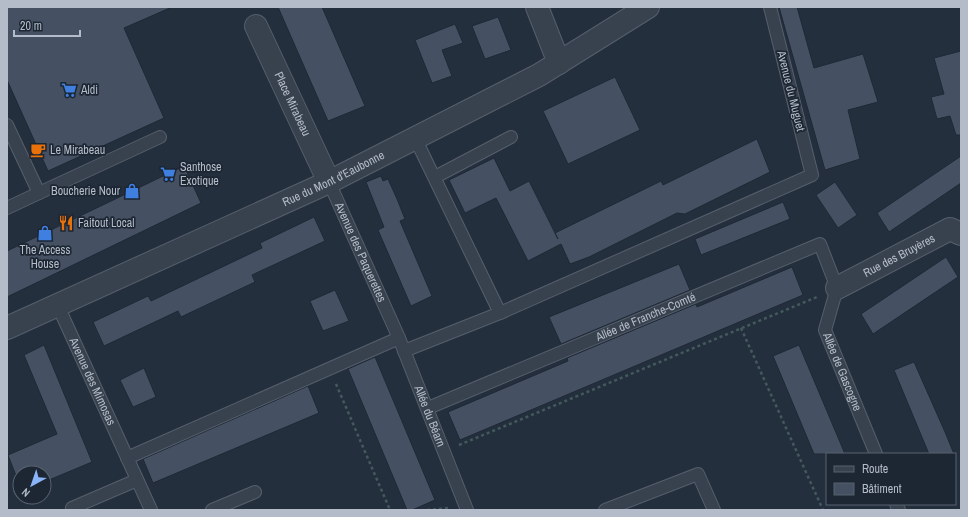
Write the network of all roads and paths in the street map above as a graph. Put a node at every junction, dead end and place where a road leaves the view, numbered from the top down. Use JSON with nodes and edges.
{"nodes":[{"id":1,"x":537,"y":7,"type":"edge"},
{"id":2,"x":648,"y":7,"type":"edge"},
{"id":3,"x":770,"y":7,"type":"edge"},
{"id":4,"x":256,"y":26,"type":"dead end"},
{"id":5,"x":559,"y":63,"type":"junction"},
{"id":6,"x":7,"y":125,"type":"edge"},
{"id":7,"x":160,"y":137,"type":"dead end"},
{"id":8,"x":511,"y":137,"type":"dead end"},
{"id":9,"x":415,"y":138,"type":"junction"},
{"id":10,"x":12,"y":150,"type":"edge"},
{"id":11,"x":435,"y":177,"type":"junction"},
{"id":12,"x":329,"y":182,"type":"junction"},
{"id":13,"x":39,"y":193,"type":"junction"},
{"id":14,"x":7,"y":208,"type":"edge"},
{"id":15,"x":961,"y":234,"type":"edge"},
{"id":16,"x":837,"y":288,"type":"junction"},
{"id":17,"x":58,"y":306,"type":"junction"},
{"id":18,"x":500,"y":313,"type":"junction"},
{"id":19,"x":392,"y":322,"type":"joint"},
{"id":20,"x":7,"y":328,"type":"edge"},
{"id":21,"x":741,"y":328,"type":"junction"},
{"id":22,"x":399,"y":338,"type":"junction"},
{"id":23,"x":404,"y":351,"type":"junction"},
{"id":24,"x":329,"y":368,"type":"junction"},
{"id":25,"x":428,"y":408,"type":"junction"},
{"id":26,"x":444,"y":452,"type":"junction"},
{"id":27,"x":876,"y":453,"type":"edge"},
{"id":28,"x":127,"y":458,"type":"junction"},
{"id":29,"x":137,"y":480,"type":"junction"},
{"id":30,"x":255,"y":492,"type":"dead end"},
{"id":31,"x":628,"y":506,"type":"edge"},
{"id":32,"x":72,"y":508,"type":"dead end"},
{"id":33,"x":151,"y":510,"type":"edge"},
{"id":34,"x":212,"y":510,"type":"edge"},
{"id":35,"x":390,"y":510,"type":"edge"},
{"id":36,"x":467,"y":510,"type":"edge"},
{"id":37,"x":605,"y":510,"type":"edge"},
{"id":38,"x":714,"y":510,"type":"edge"},
{"id":39,"x":823,"y":510,"type":"edge"}],
"edges":[{"from":1,"to":5,"type":"street"},
{"from":2,"to":5,"type":"street","name":"Rue du Mont d'Eaubonne"},
{"from":3,"to":18,"type":"lane","name":"Avenue du Muguet"},
{"from":4,"to":12,"type":"street","name":"Place Mirabeau"},
{"from":5,"to":9,"type":"street","name":"Rue du Mont d'Eaubonne"},
{"from":6,"to":10,"type":"lane"},
{"from":7,"to":13,"type":"lane"},
{"from":8,"to":11,"type":"lane"},
{"from":9,"to":11,"type":"lane"},
{"from":9,"to":12,"type":"street","name":"Rue du Mont d'Eaubonne"},
{"from":10,"to":13,"type":"lane"},
{"from":11,"to":18,"type":"lane"},
{"from":12,"to":17,"type":"street","name":"Rue du Mont d'Eaubonne"},
{"from":12,"to":19,"type":"lane","name":"Avenue des Paquerettes"},
{"from":13,"to":14,"type":"lane"},
{"from":15,"to":16,"type":"street","name":"Rue des Bruyères"},
{"from":16,"to":21,"type":"path"},
{"from":16,"to":25,"type":"lane","name":"Allée de Franche-Comté"},
{"from":16,"to":27,"type":"lane","name":"Allée de Gascogne"},
{"from":17,"to":20,"type":"street","name":"Rue du Mont d'Eaubonne"},
{"from":17,"to":28,"type":"lane","name":"Avenue des Mimosas"},
{"from":18,"to":23,"type":"lane"},
{"from":19,"to":22,"type":"lane","name":"Allée du Béarn"},
{"from":21,"to":26,"type":"path"},
{"from":21,"to":39,"type":"path"},
{"from":22,"to":23,"type":"lane","name":"Allée du Béarn"},
{"from":22,"to":24,"type":"lane"},
{"from":23,"to":25,"type":"lane","name":"Allée du Béarn"},
{"from":24,"to":28,"type":"lane"},
{"from":24,"to":35,"type":"path"},
{"from":25,"to":26,"type":"lane","name":"Allée du Béarn"},
{"from":26,"to":36,"type":"lane","name":"Allée du Béarn"},
{"from":28,"to":29,"type":"lane","name":"Avenue des Mimosas"},
{"from":29,"to":32,"type":"lane"},
{"from":29,"to":33,"type":"lane","name":"Avenue des Mimosas"},
{"from":30,"to":34,"type":"lane"},
{"from":31,"to":37,"type":"lane"},
{"from":31,"to":38,"type":"lane"}]}
